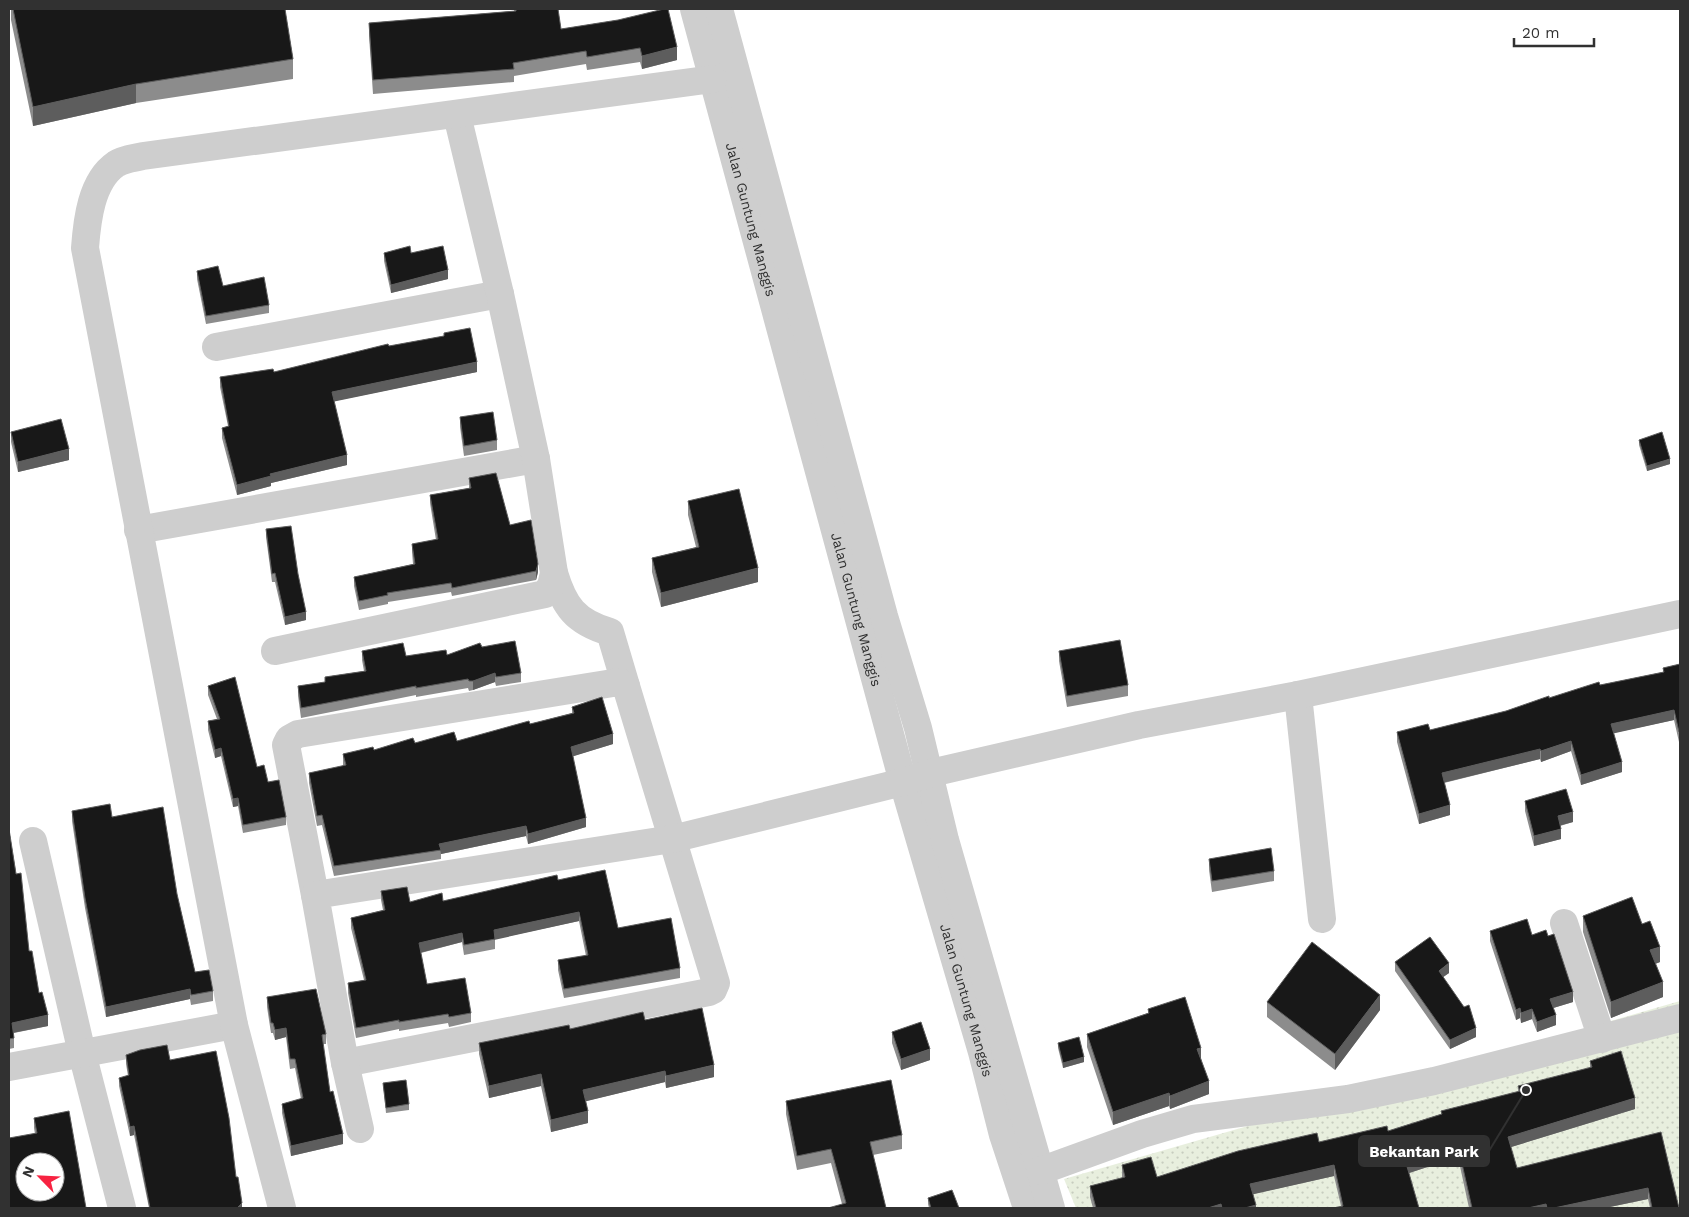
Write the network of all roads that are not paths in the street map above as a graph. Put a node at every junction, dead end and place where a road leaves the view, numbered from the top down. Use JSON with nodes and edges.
{"nodes":[{"id":1,"x":694,"y":9,"type":"edge"},
{"id":2,"x":718,"y":9,"type":"edge"},
{"id":3,"x":713,"y":80,"type":"junction"},
{"id":4,"x":457,"y":115,"type":"junction"},
{"id":5,"x":500,"y":294,"type":"junction"},
{"id":6,"x":216,"y":347,"type":"dead end"},
{"id":7,"x":536,"y":459,"type":"junction"},
{"id":8,"x":138,"y":530,"type":"junction"},
{"id":9,"x":554,"y":573,"type":"junction"},
{"id":10,"x":1680,"y":614,"type":"edge"},
{"id":11,"x":274,"y":651,"type":"dead end"},
{"id":12,"x":626,"y":686,"type":"junction"},
{"id":13,"x":1298,"y":695,"type":"junction"},
{"id":14,"x":931,"y":773,"type":"junction"},
{"id":15,"x":903,"y":782,"type":"junction"},
{"id":16,"x":672,"y":839,"type":"junction"},
{"id":17,"x":33,"y":841,"type":"dead end"},
{"id":18,"x":315,"y":896,"type":"junction"},
{"id":19,"x":1322,"y":919,"type":"dead end"},
{"id":20,"x":1564,"y":923,"type":"dead end"},
{"id":21,"x":1680,"y":1018,"type":"edge"},
{"id":22,"x":234,"y":1025,"type":"junction"},
{"id":23,"x":1602,"y":1039,"type":"junction"},
{"id":24,"x":82,"y":1053,"type":"junction"},
{"id":25,"x":345,"y":1063,"type":"junction"},
{"id":26,"x":9,"y":1067,"type":"edge"},
{"id":27,"x":360,"y":1128,"type":"dead end"},
{"id":28,"x":1040,"y":1171,"type":"junction"},
{"id":29,"x":122,"y":1208,"type":"edge"},
{"id":30,"x":282,"y":1208,"type":"edge"},
{"id":31,"x":1027,"y":1208,"type":"edge"},
{"id":32,"x":1051,"y":1208,"type":"edge"}],
"edges":[{"from":1,"to":3,"type":"street","name":"Jalan Guntung Manggis"},
{"from":2,"to":14,"type":"street","name":"Jalan Guntung Manggis"},
{"from":3,"to":4,"type":"street"},
{"from":3,"to":15,"type":"street","name":"Jalan Guntung Manggis"},
{"from":4,"to":5,"type":"street"},
{"from":4,"to":8,"type":"street"},
{"from":5,"to":6,"type":"street"},
{"from":5,"to":7,"type":"street"},
{"from":7,"to":8,"type":"street"},
{"from":7,"to":9,"type":"street"},
{"from":8,"to":22,"type":"street"},
{"from":9,"to":11,"type":"street"},
{"from":9,"to":12,"type":"street"},
{"from":10,"to":13,"type":"street"},
{"from":12,"to":16,"type":"street"},
{"from":12,"to":18,"type":"street"},
{"from":13,"to":14,"type":"street"},
{"from":13,"to":19,"type":"street"},
{"from":14,"to":15,"type":"street"},
{"from":14,"to":28,"type":"street","name":"Jalan Guntung Manggis"},
{"from":15,"to":16,"type":"street"},
{"from":15,"to":31,"type":"street","name":"Jalan Guntung Manggis"},
{"from":16,"to":18,"type":"street"},
{"from":16,"to":25,"type":"street"},
{"from":17,"to":24,"type":"street"},
{"from":18,"to":25,"type":"street"},
{"from":20,"to":23,"type":"street"},
{"from":21,"to":23,"type":"street"},
{"from":22,"to":24,"type":"street"},
{"from":22,"to":30,"type":"street"},
{"from":23,"to":28,"type":"street"},
{"from":24,"to":26,"type":"street"},
{"from":24,"to":29,"type":"street"},
{"from":25,"to":27,"type":"street"},
{"from":28,"to":32,"type":"street","name":"Jalan Guntung Manggis"}]}
